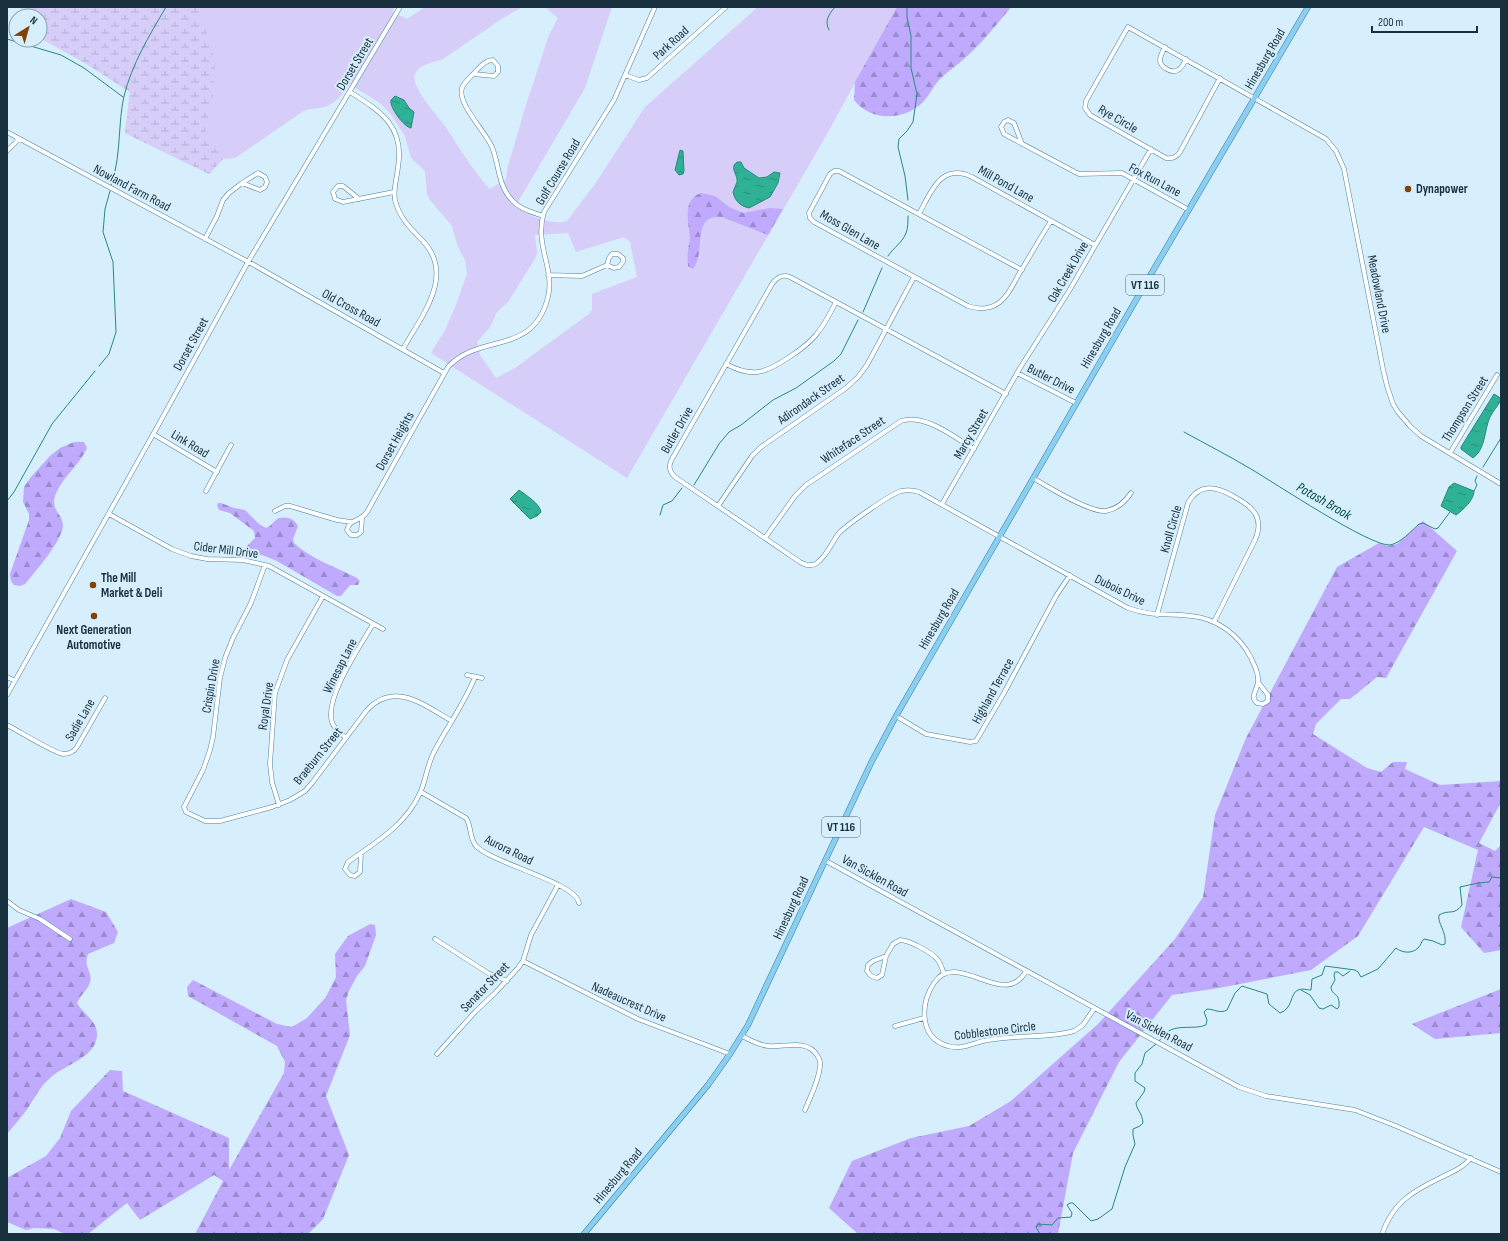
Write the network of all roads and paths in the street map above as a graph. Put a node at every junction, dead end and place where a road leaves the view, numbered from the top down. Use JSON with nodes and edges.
{"nodes":[{"id":1,"x":400,"y":7,"type":"edge"},
{"id":2,"x":655,"y":7,"type":"edge"},
{"id":3,"x":726,"y":7,"type":"edge"},
{"id":4,"x":1308,"y":7,"type":"edge"},
{"id":5,"x":1165,"y":47,"type":"junction"},
{"id":6,"x":1186,"y":60,"type":"junction"},
{"id":7,"x":473,"y":74,"type":"junction"},
{"id":8,"x":625,"y":75,"type":"junction"},
{"id":9,"x":1220,"y":78,"type":"junction"},
{"id":10,"x":350,"y":92,"type":"junction"},
{"id":11,"x":1255,"y":98,"type":"junction"},
{"id":12,"x":7,"y":132,"type":"edge"},
{"id":13,"x":19,"y":139,"type":"junction"},
{"id":14,"x":1022,"y":144,"type":"junction"},
{"id":15,"x":1151,"y":149,"type":"junction"},
{"id":16,"x":7,"y":151,"type":"edge"},
{"id":17,"x":1134,"y":179,"type":"junction"},
{"id":18,"x":242,"y":183,"type":"junction"},
{"id":19,"x":394,"y":192,"type":"junction"},
{"id":20,"x":359,"y":199,"type":"junction"},
{"id":21,"x":1189,"y":210,"type":"junction"},
{"id":22,"x":919,"y":214,"type":"junction"},
{"id":23,"x":543,"y":216,"type":"junction"},
{"id":24,"x":1051,"y":220,"type":"junction"},
{"id":25,"x":205,"y":239,"type":"junction"},
{"id":26,"x":1095,"y":245,"type":"junction"},
{"id":27,"x":248,"y":262,"type":"junction"},
{"id":28,"x":607,"y":265,"type":"dead end"},
{"id":29,"x":1022,"y":270,"type":"junction"},
{"id":30,"x":548,"y":275,"type":"junction"},
{"id":31,"x":914,"y":277,"type":"junction"},
{"id":32,"x":836,"y":302,"type":"junction"},
{"id":33,"x":886,"y":329,"type":"junction"},
{"id":34,"x":403,"y":349,"type":"junction"},
{"id":35,"x":726,"y":364,"type":"junction"},
{"id":36,"x":444,"y":373,"type":"junction"},
{"id":37,"x":1017,"y":374,"type":"junction"},
{"id":38,"x":1497,"y":375,"type":"dead end"},
{"id":39,"x":1006,"y":394,"type":"junction"},
{"id":40,"x":1076,"y":403,"type":"junction"},
{"id":41,"x":153,"y":434,"type":"junction"},
{"id":42,"x":231,"y":446,"type":"dead end"},
{"id":43,"x":974,"y":449,"type":"junction"},
{"id":44,"x":1450,"y":453,"type":"junction"},
{"id":45,"x":217,"y":472,"type":"junction"},
{"id":46,"x":1033,"y":478,"type":"junction"},
{"id":47,"x":1501,"y":484,"type":"edge"},
{"id":48,"x":206,"y":491,"type":"dead end"},
{"id":49,"x":1131,"y":494,"type":"dead end"},
{"id":50,"x":942,"y":504,"type":"junction"},
{"id":51,"x":718,"y":506,"type":"junction"},
{"id":52,"x":275,"y":511,"type":"dead end"},
{"id":53,"x":109,"y":514,"type":"junction"},
{"id":54,"x":362,"y":519,"type":"junction"},
{"id":55,"x":351,"y":522,"type":"junction"},
{"id":56,"x":998,"y":536,"type":"junction"},
{"id":57,"x":765,"y":538,"type":"junction"},
{"id":58,"x":265,"y":565,"type":"junction"},
{"id":59,"x":1070,"y":576,"type":"junction"},
{"id":60,"x":323,"y":596,"type":"junction"},
{"id":61,"x":1157,"y":615,"type":"junction"},
{"id":62,"x":1214,"y":622,"type":"junction"},
{"id":63,"x":373,"y":624,"type":"junction"},
{"id":64,"x":383,"y":629,"type":"dead end"},
{"id":65,"x":467,"y":675,"type":"dead end"},
{"id":66,"x":7,"y":677,"type":"edge"},
{"id":67,"x":475,"y":677,"type":"junction"},
{"id":68,"x":482,"y":678,"type":"dead end"},
{"id":69,"x":15,"y":681,"type":"junction"},
{"id":70,"x":1258,"y":682,"type":"junction"},
{"id":71,"x":7,"y":695,"type":"edge"},
{"id":72,"x":105,"y":698,"type":"dead end"},
{"id":73,"x":896,"y":716,"type":"junction"},
{"id":74,"x":452,"y":721,"type":"junction"},
{"id":75,"x":7,"y":725,"type":"edge"},
{"id":76,"x":346,"y":738,"type":"junction"},
{"id":77,"x":421,"y":792,"type":"junction"},
{"id":78,"x":278,"y":805,"type":"junction"},
{"id":79,"x":186,"y":812,"type":"joint"},
{"id":80,"x":361,"y":853,"type":"junction"},
{"id":81,"x":826,"y":861,"type":"junction"},
{"id":82,"x":558,"y":885,"type":"junction"},
{"id":83,"x":7,"y":901,"type":"edge"},
{"id":84,"x":579,"y":903,"type":"dead end"},
{"id":85,"x":70,"y":939,"type":"dead end"},
{"id":86,"x":435,"y":939,"type":"dead end"},
{"id":87,"x":886,"y":956,"type":"junction"},
{"id":88,"x":523,"y":961,"type":"junction"},
{"id":89,"x":1026,"y":971,"type":"junction"},
{"id":90,"x":944,"y":974,"type":"junction"},
{"id":91,"x":507,"y":981,"type":"junction"},
{"id":92,"x":1094,"y":1009,"type":"junction"},
{"id":93,"x":924,"y":1018,"type":"junction"},
{"id":94,"x":895,"y":1026,"type":"dead end"},
{"id":95,"x":742,"y":1036,"type":"junction"},
{"id":96,"x":437,"y":1054,"type":"dead end"},
{"id":97,"x":730,"y":1054,"type":"junction"},
{"id":98,"x":805,"y":1110,"type":"dead end"},
{"id":99,"x":1470,"y":1158,"type":"junction"},
{"id":100,"x":1501,"y":1172,"type":"edge"},
{"id":101,"x":584,"y":1234,"type":"edge"},
{"id":102,"x":1382,"y":1234,"type":"edge"}],
"edges":[{"from":1,"to":10,"type":"street","name":"Dorset Street"},
{"from":2,"to":8,"type":"street","name":"Golf Course Road"},
{"from":3,"to":8,"type":"street","name":"Park Road"},
{"from":4,"to":11,"type":"main road","name":"Hinesburg Road","number":"VT 116"},
{"from":5,"to":6,"type":"street","name":"Rye Circle"},
{"from":5,"to":6,"type":"street"},
{"from":5,"to":15,"type":"street","name":"Rye Circle"},
{"from":6,"to":9,"type":"street","name":"Rye Circle"},
{"from":7,"to":7,"type":"street"},
{"from":7,"to":23,"type":"street"},
{"from":8,"to":23,"type":"street","name":"Golf Course Road"},
{"from":9,"to":11,"type":"street","name":"Rye Circle"},
{"from":9,"to":15,"type":"street","name":"Rye Circle"},
{"from":10,"to":19,"type":"street"},
{"from":10,"to":27,"type":"street","name":"Dorset Street"},
{"from":11,"to":21,"type":"main road","name":"Hinesburg Road","number":"VT 116"},
{"from":11,"to":44,"type":"street","name":"Meadowland Drive"},
{"from":12,"to":13,"type":"street","name":"Nowland Farm Road"},
{"from":13,"to":16,"type":"street"},
{"from":13,"to":25,"type":"street","name":"Nowland Farm Road"},
{"from":14,"to":14,"type":"street","name":"Fox Run Lane"},
{"from":14,"to":17,"type":"street","name":"Fox Run Lane"},
{"from":15,"to":17,"type":"street","name":"Oak Creek Drive"},
{"from":17,"to":21,"type":"street","name":"Fox Run Lane"},
{"from":17,"to":26,"type":"street","name":"Oak Creek Drive"},
{"from":18,"to":18,"type":"street"},
{"from":18,"to":25,"type":"street"},
{"from":19,"to":20,"type":"street"},
{"from":19,"to":34,"type":"street"},
{"from":20,"to":20,"type":"street"},
{"from":21,"to":40,"type":"main road","name":"Hinesburg Road","number":"VT 116"},
{"from":22,"to":24,"type":"street","name":"Mill Pond Lane"},
{"from":22,"to":29,"type":"street","name":"Moss Glen Lane"},
{"from":22,"to":31,"type":"street","name":"Moss Glen Lane"},
{"from":23,"to":30,"type":"street","name":"Golf Course Road"},
{"from":24,"to":26,"type":"street","name":"Mill Pond Lane"},
{"from":24,"to":29,"type":"street","name":"Moss Glen Lane"},
{"from":25,"to":27,"type":"street","name":"Nowland Farm Road"},
{"from":26,"to":37,"type":"street","name":"Oak Creek Drive"},
{"from":27,"to":34,"type":"street","name":"Old Cross Road"},
{"from":27,"to":41,"type":"street","name":"Dorset Street"},
{"from":28,"to":30,"type":"street"},
{"from":29,"to":31,"type":"street","name":"Moss Glen Lane"},
{"from":30,"to":36,"type":"street","name":"Golf Course Road"},
{"from":31,"to":33,"type":"street","name":"Adirondack Street"},
{"from":32,"to":33,"type":"street","name":"Butler Drive"},
{"from":32,"to":35,"type":"street"},
{"from":32,"to":35,"type":"street","name":"Butler Drive"},
{"from":33,"to":39,"type":"street","name":"Butler Drive"},
{"from":33,"to":51,"type":"street","name":"Adirondack Street"},
{"from":34,"to":36,"type":"street","name":"Old Cross Road"},
{"from":35,"to":51,"type":"street","name":"Butler Drive"},
{"from":36,"to":54,"type":"street","name":"Dorset Heights"},
{"from":37,"to":39,"type":"street","name":"Marcy Street"},
{"from":37,"to":40,"type":"street","name":"Butler Drive"},
{"from":38,"to":44,"type":"street","name":"Thompson Street"},
{"from":39,"to":43,"type":"street","name":"Marcy Street"},
{"from":40,"to":46,"type":"main road","name":"Hinesburg Road","number":"VT 116"},
{"from":41,"to":45,"type":"street","name":"Link Road"},
{"from":41,"to":53,"type":"street","name":"Dorset Street"},
{"from":42,"to":45,"type":"street"},
{"from":43,"to":50,"type":"street","name":"Marcy Street"},
{"from":43,"to":57,"type":"street","name":"Whiteface Street"},
{"from":44,"to":47,"type":"street","name":"Meadowland Drive"},
{"from":45,"to":48,"type":"street"},
{"from":46,"to":49,"type":"street"},
{"from":46,"to":56,"type":"main road","name":"Hinesburg Road","number":"VT 116"},
{"from":50,"to":56,"type":"street","name":"Butler Drive"},
{"from":50,"to":57,"type":"street","name":"Butler Drive"},
{"from":51,"to":57,"type":"street","name":"Butler Drive"},
{"from":52,"to":55,"type":"street"},
{"from":53,"to":58,"type":"street","name":"Cider Mill Drive"},
{"from":53,"to":69,"type":"street","name":"Dorset Street"},
{"from":54,"to":55,"type":"street"},
{"from":54,"to":55,"type":"street","name":"Dorset Heights"},
{"from":56,"to":59,"type":"street","name":"Dubois Drive"},
{"from":56,"to":73,"type":"main road","name":"Hinesburg Road","number":"VT 116"},
{"from":58,"to":60,"type":"street","name":"Cider Mill Drive"},
{"from":58,"to":79,"type":"street","name":"Crispin Drive"},
{"from":59,"to":61,"type":"street","name":"Dubois Drive"},
{"from":59,"to":73,"type":"street","name":"Highland Terrace"},
{"from":60,"to":63,"type":"street","name":"Cider Mill Drive"},
{"from":60,"to":78,"type":"street","name":"Royal Drive"},
{"from":61,"to":62,"type":"street","name":"Dubois Drive"},
{"from":61,"to":62,"type":"street","name":"Knoll Circle"},
{"from":62,"to":70,"type":"street","name":"Dubois Drive"},
{"from":63,"to":64,"type":"street","name":"Cider Mill Drive"},
{"from":63,"to":76,"type":"street","name":"Winesap Lane"},
{"from":65,"to":67,"type":"street"},
{"from":66,"to":69,"type":"street"},
{"from":67,"to":68,"type":"street"},
{"from":67,"to":74,"type":"street"},
{"from":69,"to":71,"type":"street","name":"Dorset Street"},
{"from":70,"to":70,"type":"street","name":"Dubois Drive"},
{"from":72,"to":75,"type":"street","name":"Sadie Lane"},
{"from":73,"to":81,"type":"main road","name":"Hinesburg Road","number":"VT 116"},
{"from":74,"to":76,"type":"street","name":"Braeburn Street"},
{"from":74,"to":77,"type":"street"},
{"from":76,"to":78,"type":"street","name":"Braeburn Street"},
{"from":77,"to":80,"type":"street"},
{"from":77,"to":82,"type":"street","name":"Aurora Road"},
{"from":78,"to":79,"type":"street","name":"Braeburn Street"},
{"from":80,"to":80,"type":"street"},
{"from":81,"to":89,"type":"street","name":"Van Sicklen Road"},
{"from":81,"to":95,"type":"main road","name":"Hinesburg Road","number":"VT 116"},
{"from":82,"to":84,"type":"street","name":"Aurora Road"},
{"from":82,"to":88,"type":"street","name":"Senator Street"},
{"from":83,"to":85,"type":"street"},
{"from":86,"to":91,"type":"street"},
{"from":87,"to":87,"type":"street"},
{"from":87,"to":90,"type":"street"},
{"from":88,"to":91,"type":"street","name":"Senator Street"},
{"from":88,"to":97,"type":"street","name":"Nadeaucrest Drive"},
{"from":89,"to":90,"type":"street"},
{"from":89,"to":92,"type":"street","name":"Van Sicklen Road"},
{"from":90,"to":93,"type":"street"},
{"from":91,"to":96,"type":"street","name":"Senator Street"},
{"from":92,"to":93,"type":"street","name":"Cobblestone Circle"},
{"from":92,"to":99,"type":"street","name":"Van Sicklen Road"},
{"from":93,"to":94,"type":"street"},
{"from":95,"to":97,"type":"main road","name":"Hinesburg Road","number":"VT 116"},
{"from":95,"to":98,"type":"street"},
{"from":97,"to":101,"type":"main road","name":"Hinesburg Road","number":"VT 116"},
{"from":99,"to":100,"type":"street","name":"Van Sicklen Road"},
{"from":99,"to":102,"type":"street"}]}
